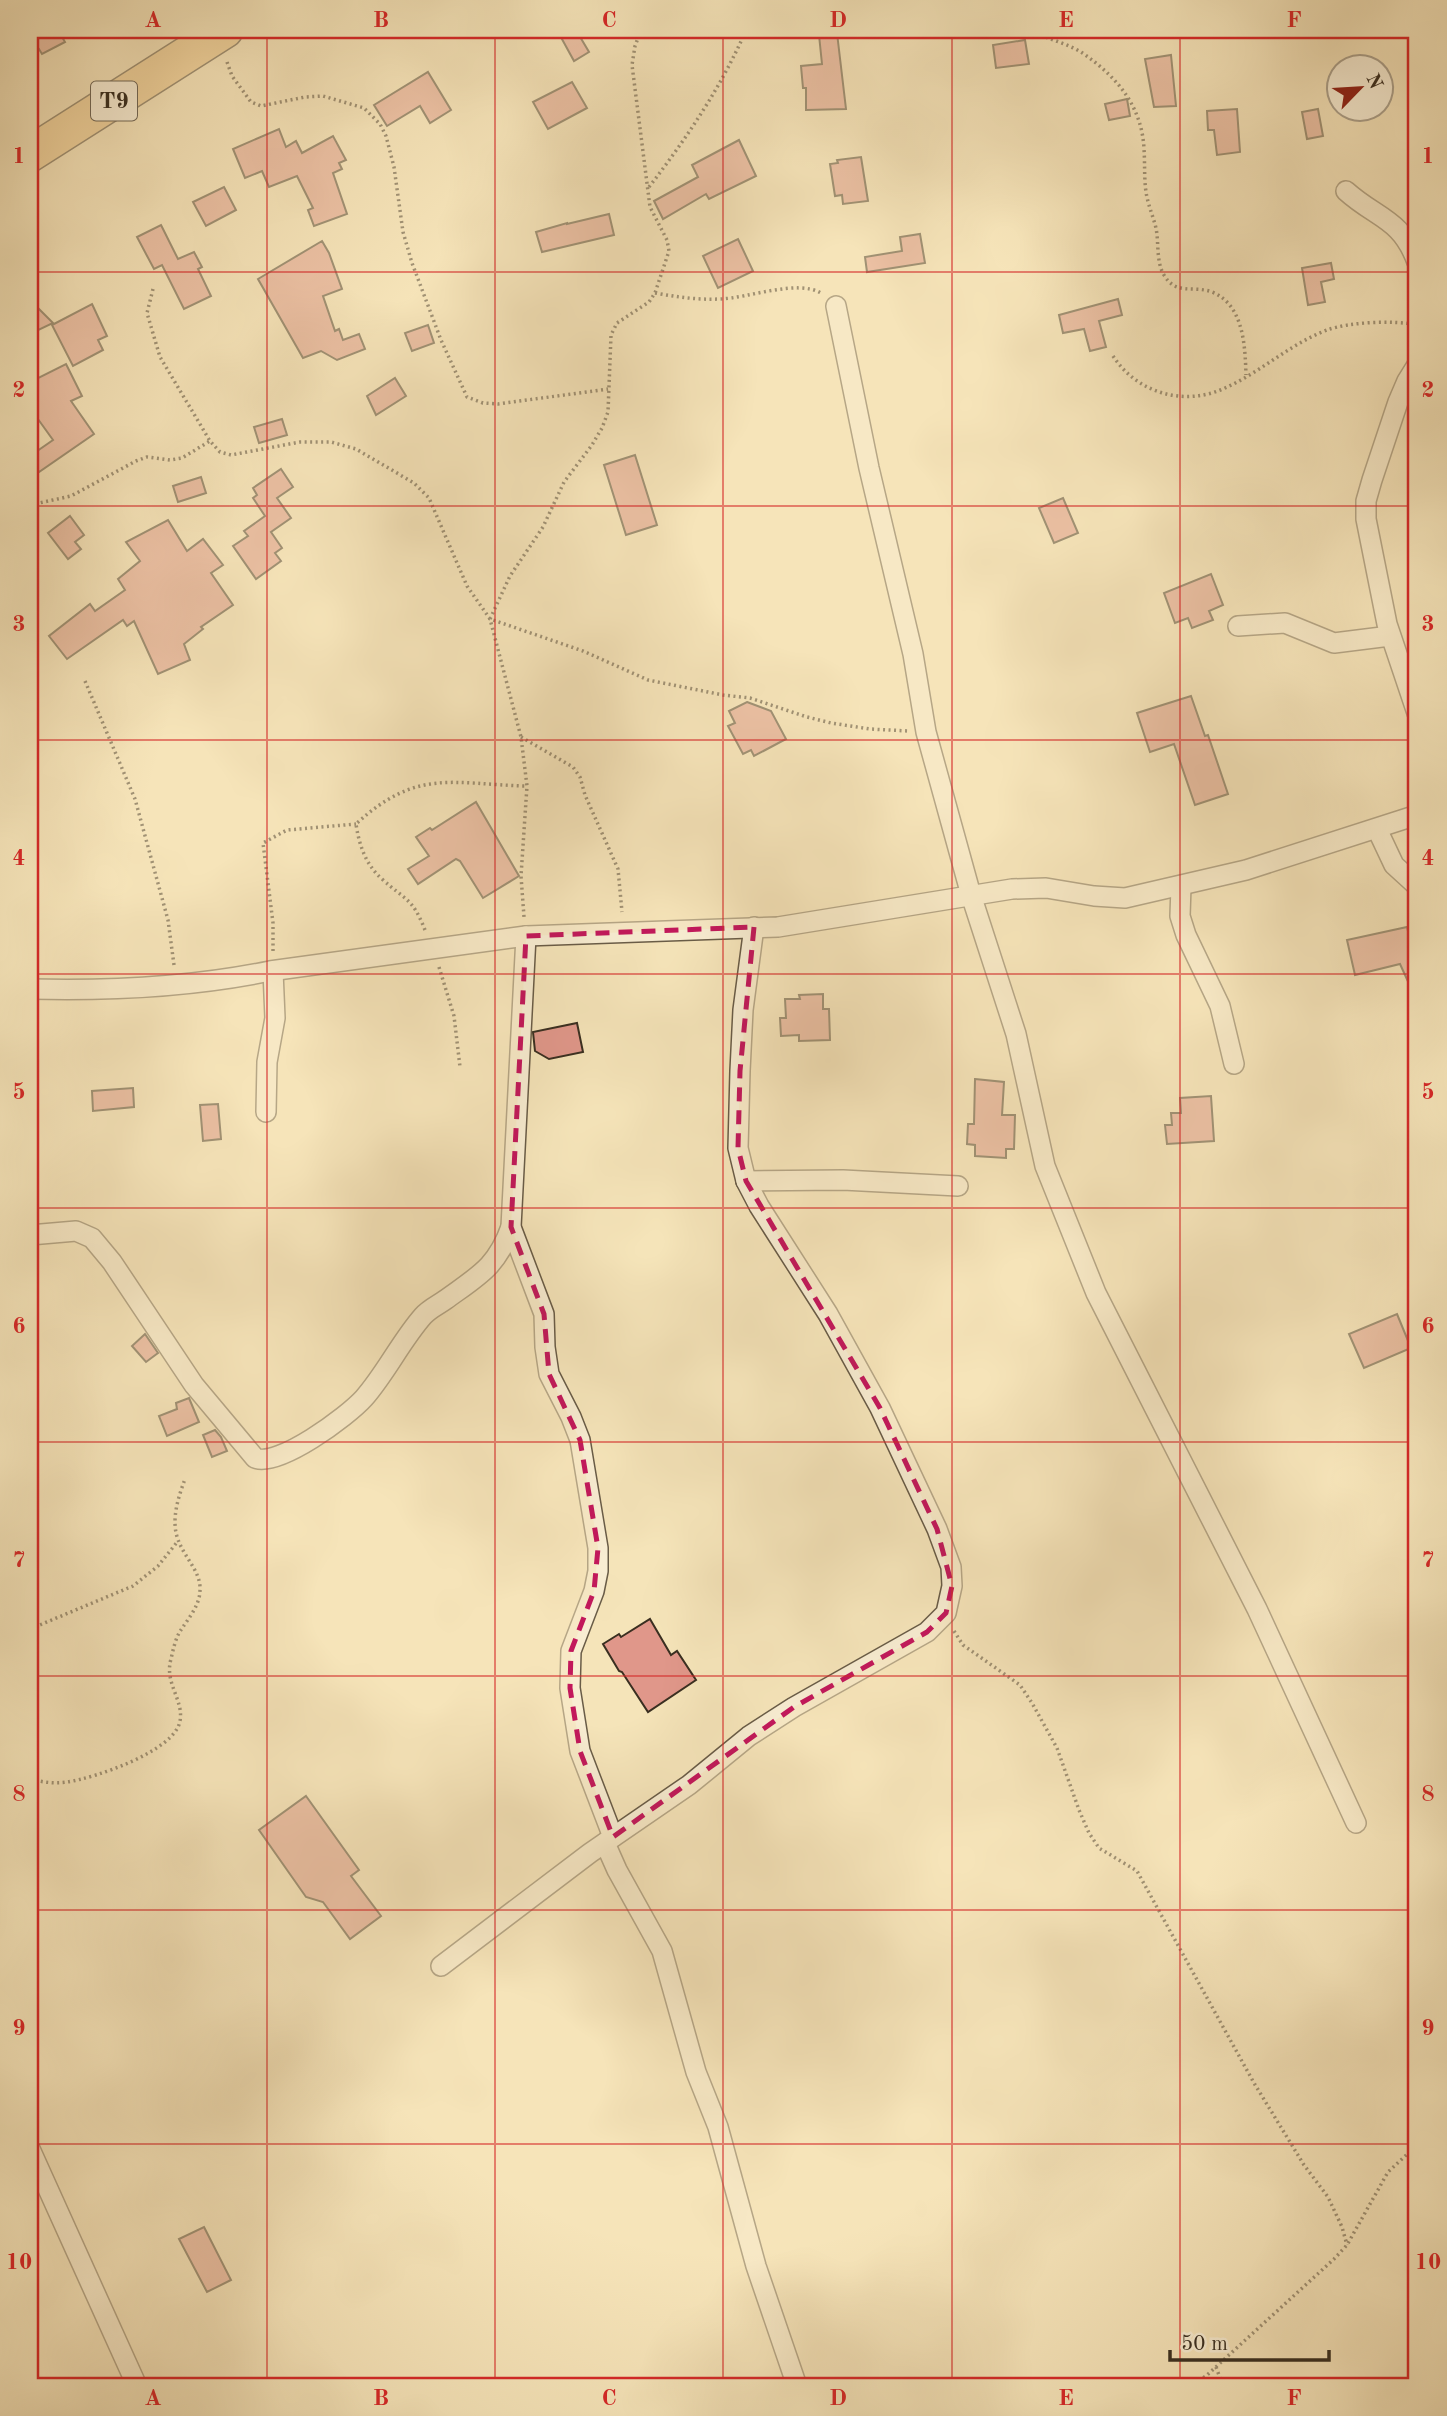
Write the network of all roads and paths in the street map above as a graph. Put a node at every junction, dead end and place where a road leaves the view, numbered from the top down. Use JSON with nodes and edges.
{"nodes":[{"id":1,"x":641,"y":30,"type":"edge"},
{"id":2,"x":746,"y":30,"type":"edge"},
{"id":3,"x":1031,"y":30,"type":"edge"},
{"id":4,"x":221,"y":32,"type":"edge"},
{"id":5,"x":30,"y":154,"type":"edge"},
{"id":6,"x":648,"y":189,"type":"junction"},
{"id":7,"x":1346,"y":191,"type":"dead end"},
{"id":8,"x":1417,"y":262,"type":"edge"},
{"id":9,"x":153,"y":289,"type":"dead end"},
{"id":10,"x":655,"y":293,"type":"junction"},
{"id":11,"x":836,"y":306,"type":"joint"},
{"id":12,"x":1417,"y":325,"type":"edge"},
{"id":13,"x":1113,"y":356,"type":"dead end"},
{"id":14,"x":1417,"y":365,"type":"edge"},
{"id":15,"x":1246,"y":375,"type":"junction"},
{"id":16,"x":608,"y":389,"type":"junction"},
{"id":17,"x":210,"y":441,"type":"junction"},
{"id":18,"x":30,"y":505,"type":"edge"},
{"id":19,"x":490,"y":619,"type":"junction"},
{"id":20,"x":1238,"y":626,"type":"dead end"},
{"id":21,"x":1390,"y":636,"type":"junction"},
{"id":22,"x":85,"y":681,"type":"dead end"},
{"id":23,"x":1417,"y":713,"type":"edge"},
{"id":24,"x":926,"y":732,"type":"junction"},
{"id":25,"x":521,"y":737,"type":"junction"},
{"id":26,"x":527,"y":786,"type":"junction"},
{"id":27,"x":1417,"y":815,"type":"edge"},
{"id":28,"x":356,"y":824,"type":"junction"},
{"id":29,"x":1377,"y":829,"type":"junction"},
{"id":30,"x":1181,"y":886,"type":"junction"},
{"id":31,"x":1417,"y":886,"type":"edge"},
{"id":32,"x":971,"y":895,"type":"junction"},
{"id":33,"x":754,"y":927,"type":"junction"},
{"id":34,"x":623,"y":931,"type":"junction"},
{"id":35,"x":526,"y":936,"type":"junction"},
{"id":36,"x":433,"y":949,"type":"junction"},
{"id":37,"x":271,"y":971,"type":"junction"},
{"id":38,"x":176,"y":983,"type":"junction"},
{"id":39,"x":30,"y":989,"type":"edge"},
{"id":40,"x":1234,"y":1065,"type":"dead end"},
{"id":41,"x":460,"y":1067,"type":"dead end"},
{"id":42,"x":266,"y":1112,"type":"dead end"},
{"id":43,"x":746,"y":1181,"type":"junction"},
{"id":44,"x":958,"y":1186,"type":"dead end"},
{"id":45,"x":511,"y":1227,"type":"junction"},
{"id":46,"x":30,"y":1235,"type":"edge"},
{"id":47,"x":185,"y":1479,"type":"dead end"},
{"id":48,"x":178,"y":1541,"type":"junction"},
{"id":49,"x":946,"y":1613,"type":"junction"},
{"id":50,"x":30,"y":1629,"type":"edge"},
{"id":51,"x":30,"y":1779,"type":"edge"},
{"id":52,"x":1356,"y":1823,"type":"dead end"},
{"id":53,"x":609,"y":1840,"type":"junction"},
{"id":54,"x":442,"y":1966,"type":"dead end"},
{"id":55,"x":1417,"y":2145,"type":"edge"},
{"id":56,"x":30,"y":2149,"type":"edge"},
{"id":57,"x":1347,"y":2245,"type":"junction"},
{"id":58,"x":1216,"y":2367,"type":"junction"},
{"id":59,"x":137,"y":2386,"type":"edge"},
{"id":60,"x":797,"y":2386,"type":"edge"},
{"id":61,"x":1189,"y":2386,"type":"edge"},
{"id":62,"x":1223,"y":2386,"type":"edge"}],
"edges":[{"from":1,"to":6,"type":"path"},
{"from":2,"to":6,"type":"path"},
{"from":3,"to":15,"type":"path"},
{"from":4,"to":5,"type":"highway","number":"T9"},
{"from":4,"to":16,"type":"path"},
{"from":6,"to":10,"type":"path"},
{"from":7,"to":8,"type":"street"},
{"from":9,"to":17,"type":"path"},
{"from":10,"to":11,"type":"path"},
{"from":10,"to":16,"type":"path"},
{"from":11,"to":24,"type":"street"},
{"from":12,"to":15,"type":"path"},
{"from":13,"to":15,"type":"path"},
{"from":14,"to":21,"type":"street"},
{"from":16,"to":19,"type":"path"},
{"from":17,"to":18,"type":"path"},
{"from":17,"to":19,"type":"path"},
{"from":19,"to":24,"type":"path"},
{"from":19,"to":25,"type":"path"},
{"from":20,"to":21,"type":"street"},
{"from":21,"to":23,"type":"street"},
{"from":22,"to":38,"type":"path"},
{"from":24,"to":32,"type":"street"},
{"from":25,"to":26,"type":"path"},
{"from":25,"to":34,"type":"path"},
{"from":26,"to":28,"type":"path"},
{"from":26,"to":35,"type":"path"},
{"from":27,"to":29,"type":"street"},
{"from":28,"to":36,"type":"path"},
{"from":28,"to":37,"type":"path"},
{"from":29,"to":30,"type":"street"},
{"from":29,"to":31,"type":"street"},
{"from":30,"to":32,"type":"street"},
{"from":30,"to":40,"type":"street"},
{"from":32,"to":33,"type":"street"},
{"from":32,"to":52,"type":"street"},
{"from":33,"to":34,"type":"street"},
{"from":33,"to":43,"type":"street"},
{"from":34,"to":35,"type":"street"},
{"from":35,"to":36,"type":"street"},
{"from":35,"to":45,"type":"street"},
{"from":36,"to":37,"type":"street"},
{"from":36,"to":41,"type":"path"},
{"from":37,"to":38,"type":"street"},
{"from":37,"to":42,"type":"street"},
{"from":38,"to":39,"type":"street"},
{"from":43,"to":44,"type":"street"},
{"from":43,"to":49,"type":"street"},
{"from":45,"to":46,"type":"street"},
{"from":45,"to":53,"type":"street"},
{"from":47,"to":48,"type":"path"},
{"from":48,"to":50,"type":"path"},
{"from":48,"to":51,"type":"path"},
{"from":49,"to":53,"type":"street"},
{"from":49,"to":57,"type":"path"},
{"from":53,"to":54,"type":"street"},
{"from":53,"to":60,"type":"street"},
{"from":55,"to":57,"type":"path"},
{"from":56,"to":59,"type":"street"},
{"from":57,"to":58,"type":"path"},
{"from":58,"to":61,"type":"path"},
{"from":58,"to":62,"type":"path"}]}
